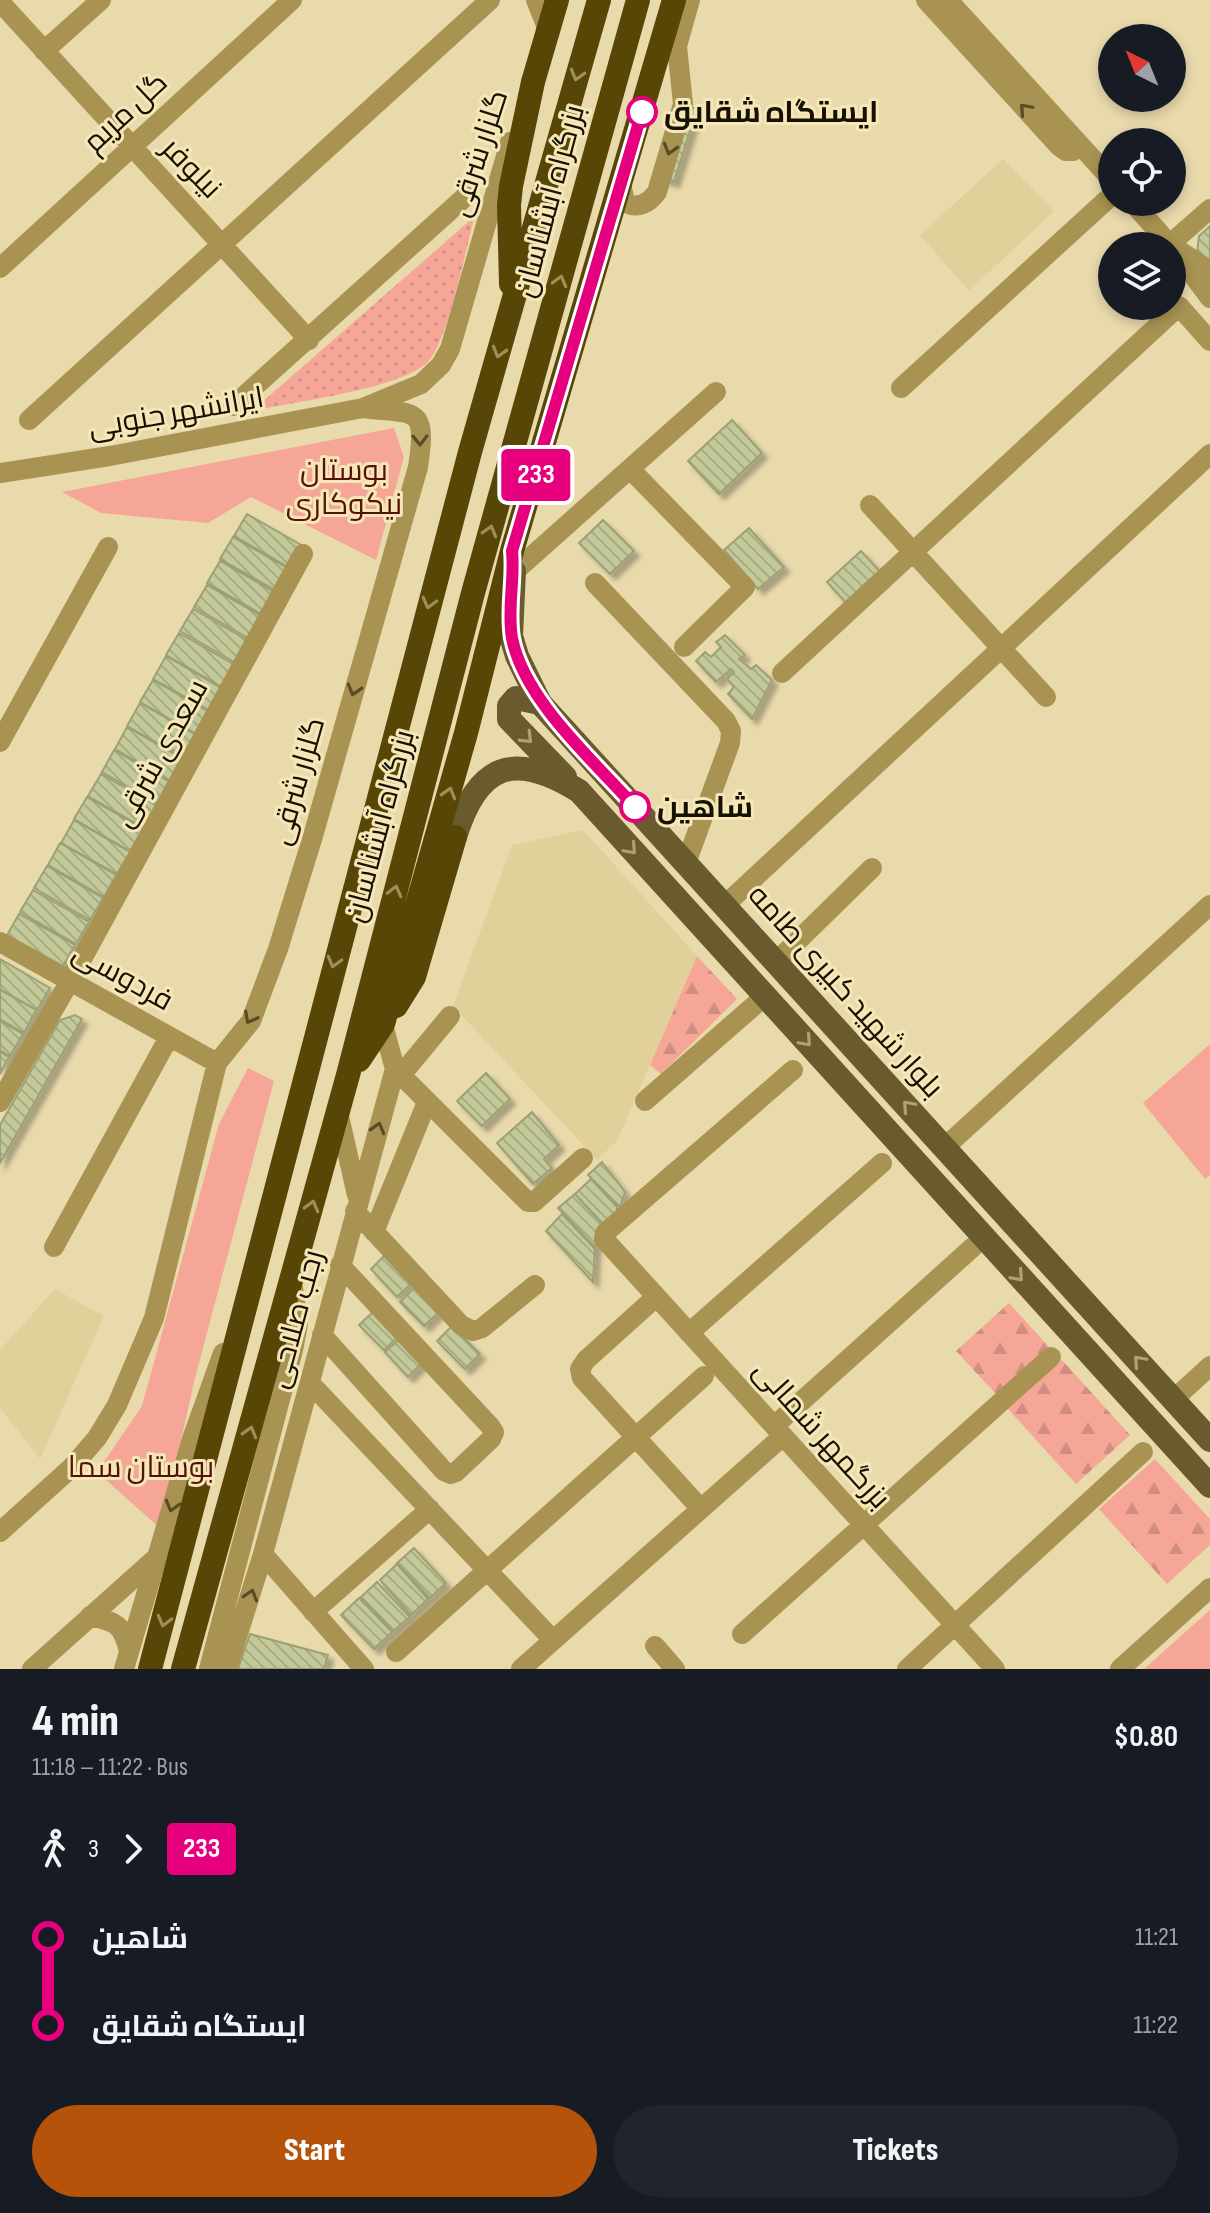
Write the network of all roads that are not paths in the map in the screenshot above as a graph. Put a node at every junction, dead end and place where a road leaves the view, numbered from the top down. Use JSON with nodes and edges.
{"nodes":[{"id":1,"x":101,"y":0,"type":"edge"},
{"id":2,"x":292,"y":0,"type":"edge"},
{"id":3,"x":490,"y":0,"type":"edge"},
{"id":4,"x":536,"y":0,"type":"edge"},
{"id":5,"x":557,"y":0,"type":"edge"},
{"id":6,"x":599,"y":0,"type":"edge"},
{"id":7,"x":638,"y":0,"type":"edge"},
{"id":8,"x":674,"y":0,"type":"edge"},
{"id":9,"x":690,"y":0,"type":"edge"},
{"id":10,"x":926,"y":0,"type":"edge"},
{"id":11,"x":948,"y":0,"type":"edge"},
{"id":12,"x":0,"y":2,"type":"edge"},
{"id":13,"x":548,"y":30,"type":"junction"},
{"id":14,"x":44,"y":51,"type":"junction"},
{"id":15,"x":533,"y":82,"type":"junction"},
{"id":16,"x":1076,"y":140,"type":"junction"},
{"id":17,"x":130,"y":147,"type":"junction"},
{"id":18,"x":1098,"y":164,"type":"edge"},
{"id":19,"x":621,"y":184,"type":"junction"},
{"id":20,"x":466,"y":196,"type":"dead end"},
{"id":21,"x":1098,"y":208,"type":"edge"},
{"id":22,"x":1210,"y":209,"type":"edge"},
{"id":23,"x":1144,"y":216,"type":"edge"},
{"id":24,"x":1159,"y":232,"type":"edge"},
{"id":25,"x":1186,"y":232,"type":"edge"},
{"id":26,"x":222,"y":242,"type":"junction"},
{"id":27,"x":1186,"y":256,"type":"edge"},
{"id":28,"x":1,"y":264,"type":"edge"},
{"id":29,"x":1186,"y":266,"type":"edge"},
{"id":30,"x":1210,"y":271,"type":"edge"},
{"id":31,"x":1210,"y":298,"type":"edge"},
{"id":32,"x":511,"y":307,"type":"junction"},
{"id":33,"x":309,"y":340,"type":"junction"},
{"id":34,"x":1210,"y":341,"type":"edge"},
{"id":35,"x":901,"y":388,"type":"dead end"},
{"id":36,"x":716,"y":392,"type":"dead end"},
{"id":37,"x":233,"y":406,"type":"dead end"},
{"id":38,"x":363,"y":408,"type":"junction"},
{"id":39,"x":29,"y":420,"type":"dead end"},
{"id":40,"x":1210,"y":454,"type":"edge"},
{"id":41,"x":631,"y":470,"type":"junction"},
{"id":42,"x":0,"y":473,"type":"edge"},
{"id":43,"x":870,"y":505,"type":"dead end"},
{"id":44,"x":108,"y":547,"type":"dead end"},
{"id":45,"x":913,"y":552,"type":"junction"},
{"id":46,"x":303,"y":554,"type":"dead end"},
{"id":47,"x":513,"y":562,"type":"junction"},
{"id":48,"x":595,"y":583,"type":"dead end"},
{"id":49,"x":684,"y":647,"type":"dead end"},
{"id":50,"x":1002,"y":649,"type":"junction"},
{"id":51,"x":782,"y":673,"type":"dead end"},
{"id":52,"x":1046,"y":697,"type":"dead end"},
{"id":53,"x":540,"y":703,"type":"junction"},
{"id":54,"x":0,"y":742,"type":"edge"},
{"id":55,"x":579,"y":791,"type":"junction"},
{"id":56,"x":455,"y":837,"type":"joint"},
{"id":57,"x":686,"y":863,"type":"junction"},
{"id":58,"x":872,"y":868,"type":"dead end"},
{"id":59,"x":725,"y":905,"type":"junction"},
{"id":60,"x":1210,"y":905,"type":"edge"},
{"id":61,"x":0,"y":942,"type":"edge"},
{"id":62,"x":776,"y":962,"type":"junction"},
{"id":63,"x":70,"y":981,"type":"junction"},
{"id":64,"x":372,"y":983,"type":"junction"},
{"id":65,"x":765,"y":996,"type":"junction"},
{"id":66,"x":450,"y":1016,"type":"dead end"},
{"id":67,"x":383,"y":1024,"type":"junction"},
{"id":68,"x":169,"y":1037,"type":"junction"},
{"id":69,"x":217,"y":1063,"type":"junction"},
{"id":70,"x":793,"y":1070,"type":"dead end"},
{"id":71,"x":398,"y":1072,"type":"junction"},
{"id":72,"x":348,"y":1075,"type":"junction"},
{"id":73,"x":645,"y":1101,"type":"dead end"},
{"id":74,"x":0,"y":1102,"type":"edge"},
{"id":75,"x":427,"y":1102,"type":"junction"},
{"id":76,"x":338,"y":1112,"type":"junction"},
{"id":77,"x":945,"y":1147,"type":"junction"},
{"id":78,"x":583,"y":1158,"type":"dead end"},
{"id":79,"x":882,"y":1163,"type":"dead end"},
{"id":80,"x":356,"y":1205,"type":"junction"},
{"id":81,"x":374,"y":1232,"type":"junction"},
{"id":82,"x":54,"y":1247,"type":"dead end"},
{"id":83,"x":973,"y":1247,"type":"dead end"},
{"id":84,"x":340,"y":1265,"type":"junction"},
{"id":85,"x":252,"y":1274,"type":"junction"},
{"id":86,"x":292,"y":1281,"type":"junction"},
{"id":87,"x":535,"y":1285,"type":"dead end"},
{"id":88,"x":656,"y":1297,"type":"junction"},
{"id":89,"x":689,"y":1333,"type":"junction"},
{"id":90,"x":322,"y":1335,"type":"junction"},
{"id":91,"x":1051,"y":1357,"type":"dead end"},
{"id":92,"x":1210,"y":1366,"type":"edge"},
{"id":93,"x":704,"y":1376,"type":"dead end"},
{"id":94,"x":310,"y":1383,"type":"junction"},
{"id":95,"x":1174,"y":1399,"type":"junction"},
{"id":96,"x":778,"y":1431,"type":"junction"},
{"id":97,"x":634,"y":1438,"type":"junction"},
{"id":98,"x":1210,"y":1440,"type":"edge"},
{"id":99,"x":1143,"y":1452,"type":"dead end"},
{"id":100,"x":1209,"y":1484,"type":"edge"},
{"id":101,"x":430,"y":1509,"type":"junction"},
{"id":102,"x":701,"y":1509,"type":"junction"},
{"id":103,"x":864,"y":1525,"type":"junction"},
{"id":104,"x":0,"y":1532,"type":"edge"},
{"id":105,"x":263,"y":1554,"type":"junction"},
{"id":106,"x":156,"y":1558,"type":"junction"},
{"id":107,"x":487,"y":1570,"type":"junction"},
{"id":108,"x":1210,"y":1588,"type":"edge"},
{"id":109,"x":313,"y":1612,"type":"junction"},
{"id":110,"x":90,"y":1616,"type":"junction"},
{"id":111,"x":955,"y":1625,"type":"junction"},
{"id":112,"x":742,"y":1634,"type":"dead end"},
{"id":113,"x":553,"y":1640,"type":"junction"},
{"id":114,"x":655,"y":1646,"type":"dead end"},
{"id":115,"x":396,"y":1652,"type":"dead end"},
{"id":116,"x":127,"y":1660,"type":"edge"},
{"id":117,"x":32,"y":1669,"type":"edge"},
{"id":118,"x":150,"y":1669,"type":"edge"},
{"id":119,"x":183,"y":1669,"type":"edge"},
{"id":120,"x":209,"y":1669,"type":"edge"},
{"id":121,"x":227,"y":1669,"type":"edge"},
{"id":122,"x":364,"y":1669,"type":"edge"},
{"id":123,"x":521,"y":1669,"type":"edge"},
{"id":124,"x":675,"y":1669,"type":"edge"},
{"id":125,"x":907,"y":1669,"type":"edge"},
{"id":126,"x":995,"y":1669,"type":"edge"},
{"id":127,"x":1120,"y":1669,"type":"edge"}],
"edges":[{"from":1,"to":14,"type":"street"},
{"from":2,"to":17,"type":"street","name":"گل مریم"},
{"from":3,"to":26,"type":"street"},
{"from":4,"to":13,"type":"street"},
{"from":5,"to":13,"type":"highway"},
{"from":6,"to":32,"type":"highway","name":"بزرگراه آبشناسان","one_way":true},
{"from":64,"to":7,"type":"highway","name":"بزرگراه آبشناسان","one_way":true},
{"from":8,"to":19,"type":"highway"},
{"from":9,"to":19,"type":"street","one_way":true},
{"from":16,"to":10,"type":"street","one_way":true},
{"from":11,"to":16,"type":"street"},
{"from":12,"to":14,"type":"street","name":"نیلوفر"},
{"from":13,"to":15,"type":"highway"},
{"from":14,"to":17,"type":"street","name":"نیلوفر"},
{"from":15,"to":32,"type":"highway"},
{"from":15,"to":38,"type":"street","name":"گلزار شرقی"},
{"from":16,"to":18,"type":"street"},
{"from":17,"to":26,"type":"street","name":"نیلوفر"},
{"from":17,"to":28,"type":"street","name":"گل مریم"},
{"from":19,"to":47,"type":"highway"},
{"from":20,"to":33,"type":"street"},
{"from":21,"to":35,"type":"street"},
{"from":22,"to":25,"type":"street"},
{"from":23,"to":24,"type":"street"},
{"from":26,"to":33,"type":"street","name":"نیلوفر"},
{"from":26,"to":39,"type":"street"},
{"from":27,"to":30,"type":"street"},
{"from":29,"to":31,"type":"street"},
{"from":32,"to":85,"type":"highway","name":"بزرگراه آبشناسان","one_way":true},
{"from":33,"to":37,"type":"street"},
{"from":34,"to":45,"type":"street"},
{"from":36,"to":41,"type":"street"},
{"from":38,"to":42,"type":"street","name":"ایرانشهر جنوبی"},
{"from":38,"to":69,"type":"street","name":"گلزار شرقی","one_way":true},
{"from":40,"to":50,"type":"street"},
{"from":41,"to":47,"type":"street"},
{"from":41,"to":49,"type":"street"},
{"from":43,"to":45,"type":"street"},
{"from":44,"to":54,"type":"street"},
{"from":45,"to":50,"type":"street"},
{"from":45,"to":51,"type":"street"},
{"from":46,"to":63,"type":"street","name":"سعدی شرقی"},
{"from":47,"to":53,"type":"main road","name":"بلوار شهید کبیری طامه"},
{"from":67,"to":47,"type":"highway","one_way":true},
{"from":48,"to":57,"type":"street"},
{"from":50,"to":52,"type":"street"},
{"from":50,"to":59,"type":"street"},
{"from":53,"to":55,"type":"main road","one_way":true},
{"from":53,"to":57,"type":"main road","name":"بلوار شهید کبیری طامه"},
{"from":55,"to":56,"type":"main road","name":"بلوار شهید کبیری طامه"},
{"from":55,"to":65,"type":"main road","name":"بلوار شهید کبیری طامه","one_way":true},
{"from":56,"to":67,"type":"highway"},
{"from":57,"to":59,"type":"main road","name":"بلوار شهید کبیری طامه"},
{"from":58,"to":62,"type":"street"},
{"from":59,"to":62,"type":"main road","name":"بلوار شهید کبیری طامه"},
{"from":60,"to":77,"type":"street"},
{"from":61,"to":63,"type":"street","name":"فردوسی"},
{"from":77,"to":62,"type":"main road","name":"بلوار شهید کبیری طامه","one_way":true},
{"from":63,"to":68,"type":"street","name":"فردوسی"},
{"from":63,"to":74,"type":"street","name":"سعدی شرقی"},
{"from":64,"to":67,"type":"street"},
{"from":64,"to":72,"type":"highway","name":"بزرگراه آبشناسان"},
{"from":65,"to":73,"type":"street"},
{"from":65,"to":100,"type":"main road","name":"بلوار شهید کبیری طامه","one_way":true},
{"from":66,"to":71,"type":"street"},
{"from":67,"to":71,"type":"street"},
{"from":67,"to":72,"type":"highway"},
{"from":68,"to":69,"type":"street","name":"فردوسی"},
{"from":68,"to":82,"type":"street"},
{"from":69,"to":104,"type":"street","name":"گلزار شرقی"},
{"from":70,"to":88,"type":"street","name":"بزرگمهر شمالی"},
{"from":71,"to":75,"type":"street"},
{"from":80,"to":71,"type":"street","name":"رجب صلاحی","one_way":true},
{"from":72,"to":76,"type":"highway","name":"بزرگراه آبشناسان"},
{"from":75,"to":78,"type":"street"},
{"from":75,"to":81,"type":"street"},
{"from":76,"to":80,"type":"street"},
{"from":86,"to":76,"type":"highway","name":"بزرگراه آبشناسان","one_way":true},
{"from":95,"to":77,"type":"main road","name":"بلوار شهید کبیری طامه","one_way":true},
{"from":79,"to":89,"type":"street"},
{"from":80,"to":81,"type":"street"},
{"from":80,"to":84,"type":"street","name":"رجب صلاحی"},
{"from":81,"to":87,"type":"street"},
{"from":83,"to":96,"type":"street"},
{"from":84,"to":90,"type":"street","name":"رجب صلاحی"},
{"from":84,"to":90,"type":"street"},
{"from":85,"to":106,"type":"street","one_way":true},
{"from":85,"to":118,"type":"highway","name":"بزرگراه آبشناسان","one_way":true},
{"from":119,"to":86,"type":"highway","name":"بزرگراه آبشناسان","one_way":true},
{"from":86,"to":120,"type":"street"},
{"from":88,"to":89,"type":"street","name":"بزرگمهر شمالی"},
{"from":88,"to":97,"type":"street"},
{"from":89,"to":96,"type":"street","name":"بزرگمهر شمالی"},
{"from":90,"to":94,"type":"street","name":"رجب صلاحی"},
{"from":91,"to":103,"type":"street"},
{"from":92,"to":95,"type":"street"},
{"from":93,"to":97,"type":"street"},
{"from":94,"to":101,"type":"street"},
{"from":94,"to":105,"type":"street","name":"رجب صلاحی"},
{"from":95,"to":98,"type":"main road","name":"بلوار شهید کبیری طامه"},
{"from":96,"to":102,"type":"street"},
{"from":96,"to":103,"type":"street","name":"بزرگمهر شمالی"},
{"from":97,"to":102,"type":"street"},
{"from":97,"to":107,"type":"street"},
{"from":99,"to":111,"type":"street"},
{"from":101,"to":107,"type":"street"},
{"from":101,"to":109,"type":"street"},
{"from":102,"to":113,"type":"street"},
{"from":103,"to":111,"type":"street","name":"بزرگمهر شمالی"},
{"from":103,"to":112,"type":"street"},
{"from":105,"to":109,"type":"street"},
{"from":121,"to":105,"type":"street","name":"رجب صلاحی","one_way":true},
{"from":106,"to":110,"type":"street"},
{"from":106,"to":116,"type":"street"},
{"from":107,"to":113,"type":"street"},
{"from":107,"to":115,"type":"street"},
{"from":108,"to":127,"type":"street"},
{"from":109,"to":122,"type":"street"},
{"from":110,"to":116,"type":"street"},
{"from":110,"to":117,"type":"street"},
{"from":111,"to":125,"type":"street"},
{"from":111,"to":126,"type":"street","name":"بزرگمهر شمالی"},
{"from":113,"to":123,"type":"street"},
{"from":114,"to":124,"type":"street"}]}
